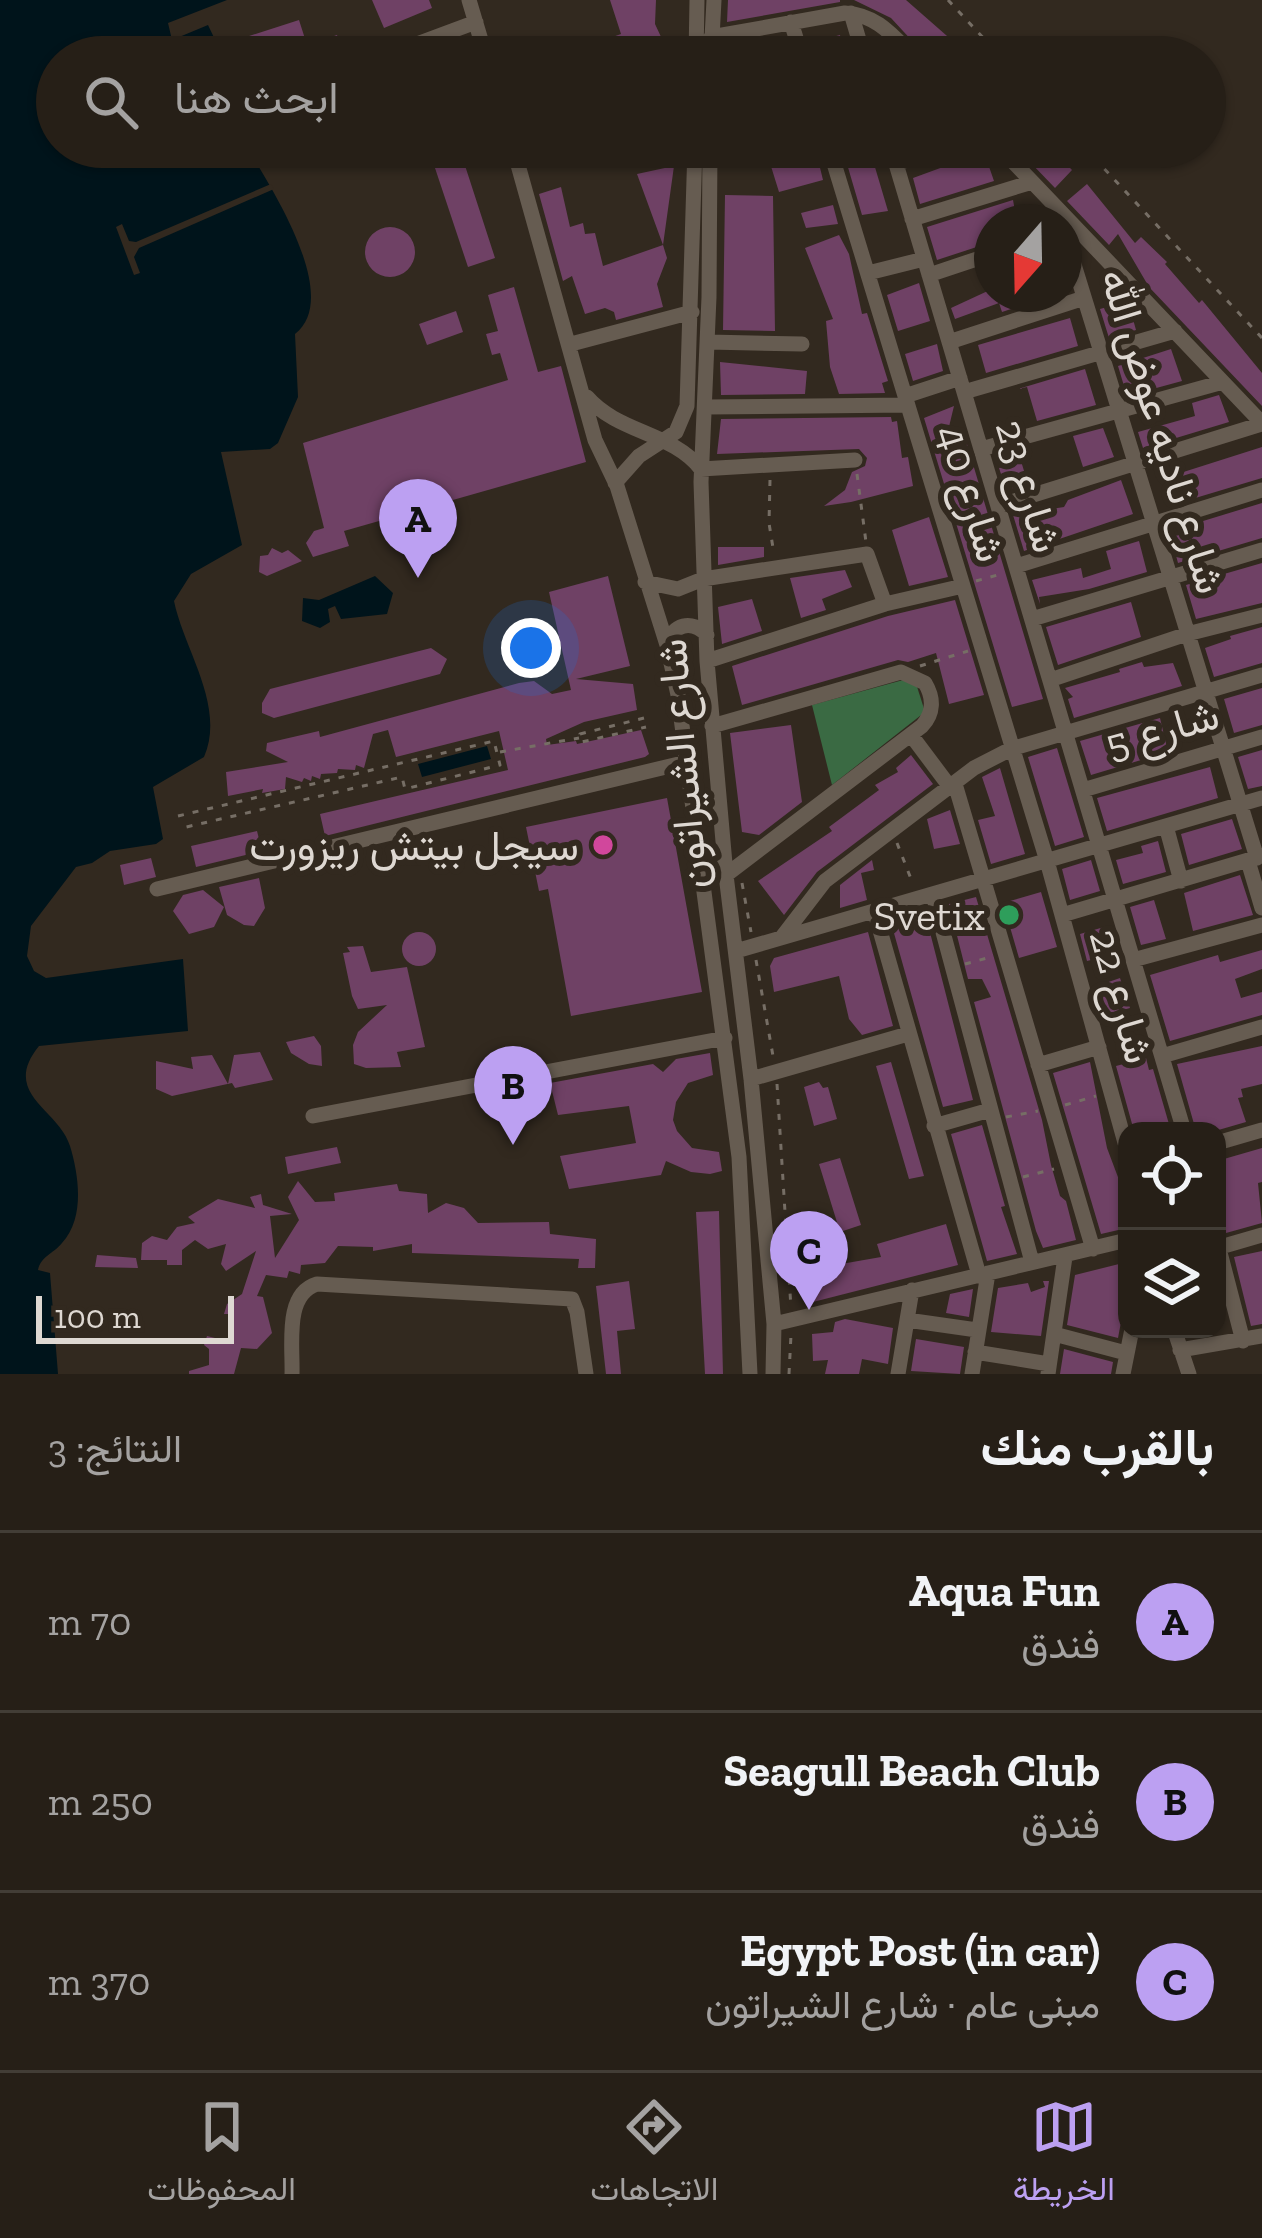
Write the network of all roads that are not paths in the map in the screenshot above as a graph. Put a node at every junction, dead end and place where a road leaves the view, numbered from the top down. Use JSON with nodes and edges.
{"nodes":[{"id":1,"x":469,"y":0,"type":"edge"},
{"id":2,"x":698,"y":0,"type":"edge"},
{"id":3,"x":714,"y":0,"type":"edge"},
{"id":4,"x":851,"y":13,"type":"junction"},
{"id":5,"x":476,"y":22,"type":"junction"},
{"id":6,"x":791,"y":22,"type":"junction"},
{"id":7,"x":438,"y":36,"type":"edge"},
{"id":8,"x":480,"y":36,"type":"edge"},
{"id":9,"x":697,"y":36,"type":"edge"},
{"id":10,"x":711,"y":36,"type":"edge"},
{"id":11,"x":716,"y":36,"type":"edge"},
{"id":12,"x":795,"y":36,"type":"edge"},
{"id":13,"x":858,"y":36,"type":"edge"},
{"id":14,"x":892,"y":36,"type":"edge"},
{"id":15,"x":518,"y":168,"type":"edge"},
{"id":16,"x":694,"y":168,"type":"edge"},
{"id":17,"x":710,"y":168,"type":"edge"},
{"id":18,"x":836,"y":168,"type":"edge"},
{"id":19,"x":897,"y":168,"type":"edge"},
{"id":20,"x":1019,"y":168,"type":"edge"},
{"id":21,"x":1032,"y":182,"type":"junction"},
{"id":22,"x":1051,"y":204,"type":"edge"},
{"id":23,"x":912,"y":219,"type":"junction"},
{"id":24,"x":1082,"y":237,"type":"edge"},
{"id":25,"x":974,"y":258,"type":"edge"},
{"id":26,"x":927,"y":267,"type":"junction"},
{"id":27,"x":868,"y":273,"type":"junction"},
{"id":28,"x":1082,"y":291,"type":"edge"},
{"id":29,"x":1084,"y":298,"type":"junction"},
{"id":30,"x":692,"y":312,"type":"junction"},
{"id":31,"x":1174,"y":331,"type":"junction"},
{"id":32,"x":708,"y":342,"type":"junction"},
{"id":33,"x":949,"y":342,"type":"junction"},
{"id":34,"x":571,"y":344,"type":"junction"},
{"id":35,"x":802,"y":344,"type":"dead end"},
{"id":36,"x":1102,"y":354,"type":"junction"},
{"id":37,"x":1223,"y":382,"type":"junction"},
{"id":38,"x":962,"y":385,"type":"junction"},
{"id":39,"x":581,"y":390,"type":"junction"},
{"id":40,"x":907,"y":401,"type":"junction"},
{"id":41,"x":706,"y":407,"type":"junction"},
{"id":42,"x":1118,"y":409,"type":"junction"},
{"id":43,"x":1262,"y":423,"type":"edge"},
{"id":44,"x":663,"y":441,"type":"junction"},
{"id":45,"x":981,"y":449,"type":"junction"},
{"id":46,"x":855,"y":460,"type":"road end"},
{"id":47,"x":1135,"y":463,"type":"junction"},
{"id":48,"x":701,"y":469,"type":"junction"},
{"id":49,"x":615,"y":483,"type":"junction"},
{"id":50,"x":1262,"y":490,"type":"edge"},
{"id":51,"x":998,"y":506,"type":"junction"},
{"id":52,"x":1154,"y":524,"type":"junction"},
{"id":53,"x":1262,"y":550,"type":"edge"},
{"id":54,"x":1016,"y":566,"type":"junction"},
{"id":55,"x":703,"y":579,"type":"junction"},
{"id":56,"x":1171,"y":579,"type":"junction"},
{"id":57,"x":645,"y":582,"type":"junction"},
{"id":58,"x":963,"y":586,"type":"junction"},
{"id":59,"x":885,"y":604,"type":"junction"},
{"id":60,"x":1262,"y":615,"type":"edge"},
{"id":61,"x":1032,"y":619,"type":"junction"},
{"id":62,"x":1187,"y":634,"type":"junction"},
{"id":63,"x":707,"y":635,"type":"junction"},
{"id":64,"x":667,"y":645,"type":"junction"},
{"id":65,"x":707,"y":661,"type":"junction"},
{"id":66,"x":1262,"y":675,"type":"edge"},
{"id":67,"x":1050,"y":680,"type":"junction"},
{"id":68,"x":1205,"y":691,"type":"junction"},
{"id":69,"x":712,"y":726,"type":"junction"},
{"id":70,"x":916,"y":731,"type":"junction"},
{"id":71,"x":1066,"y":735,"type":"junction"},
{"id":72,"x":1262,"y":737,"type":"edge"},
{"id":73,"x":1011,"y":749,"type":"junction"},
{"id":74,"x":1223,"y":749,"type":"junction"},
{"id":75,"x":687,"y":762,"type":"junction"},
{"id":76,"x":953,"y":786,"type":"junction"},
{"id":77,"x":1082,"y":790,"type":"junction"},
{"id":78,"x":1262,"y":798,"type":"edge"},
{"id":79,"x":1240,"y":804,"type":"junction"},
{"id":80,"x":1166,"y":826,"type":"junction"},
{"id":81,"x":1099,"y":845,"type":"junction"},
{"id":82,"x":1256,"y":858,"type":"edge"},
{"id":83,"x":1047,"y":860,"type":"junction"},
{"id":84,"x":732,"y":870,"type":"junction"},
{"id":85,"x":984,"y":879,"type":"junction"},
{"id":86,"x":1181,"y":880,"type":"junction"},
{"id":87,"x":158,"y":889,"type":"dead end"},
{"id":88,"x":926,"y":897,"type":"junction"},
{"id":89,"x":1115,"y":899,"type":"junction"},
{"id":90,"x":1262,"y":908,"type":"edge"},
{"id":91,"x":874,"y":913,"type":"junction"},
{"id":92,"x":1062,"y":915,"type":"junction"},
{"id":93,"x":1262,"y":925,"type":"edge"},
{"id":94,"x":782,"y":937,"type":"junction"},
{"id":95,"x":736,"y":951,"type":"junction"},
{"id":96,"x":1133,"y":960,"type":"junction"},
{"id":97,"x":1262,"y":1027,"type":"edge"},
{"id":98,"x":908,"y":1034,"type":"junction"},
{"id":99,"x":725,"y":1038,"type":"junction"},
{"id":100,"x":1099,"y":1047,"type":"junction"},
{"id":101,"x":1162,"y":1056,"type":"junction"},
{"id":102,"x":1038,"y":1065,"type":"junction"},
{"id":103,"x":752,"y":1078,"type":"junction"},
{"id":104,"x":989,"y":1110,"type":"junction"},
{"id":105,"x":313,"y":1116,"type":"dead end"},
{"id":106,"x":1119,"y":1122,"type":"edge"},
{"id":107,"x":1181,"y":1122,"type":"edge"},
{"id":108,"x":934,"y":1126,"type":"junction"},
{"id":109,"x":1262,"y":1130,"type":"edge"},
{"id":110,"x":1226,"y":1140,"type":"edge"},
{"id":111,"x":1262,"y":1235,"type":"edge"},
{"id":112,"x":1118,"y":1242,"type":"edge"},
{"id":113,"x":1226,"y":1243,"type":"edge"},
{"id":114,"x":1093,"y":1249,"type":"junction"},
{"id":115,"x":1065,"y":1256,"type":"junction"},
{"id":116,"x":1032,"y":1262,"type":"junction"},
{"id":117,"x":984,"y":1274,"type":"junction"},
{"id":118,"x":1226,"y":1275,"type":"edge"},
{"id":119,"x":911,"y":1290,"type":"junction"},
{"id":120,"x":907,"y":1320,"type":"junction"},
{"id":121,"x":773,"y":1324,"type":"junction"},
{"id":122,"x":977,"y":1330,"type":"junction"},
{"id":123,"x":1054,"y":1334,"type":"junction"},
{"id":124,"x":1262,"y":1336,"type":"edge"},
{"id":125,"x":1130,"y":1338,"type":"edge"},
{"id":126,"x":1177,"y":1338,"type":"edge"},
{"id":127,"x":1243,"y":1340,"type":"junction"},
{"id":128,"x":1180,"y":1349,"type":"junction"},
{"id":129,"x":975,"y":1352,"type":"junction"},
{"id":130,"x":1126,"y":1353,"type":"junction"},
{"id":131,"x":1048,"y":1369,"type":"edge"},
{"id":132,"x":292,"y":1374,"type":"edge"},
{"id":133,"x":586,"y":1374,"type":"edge"},
{"id":134,"x":750,"y":1374,"type":"edge"},
{"id":135,"x":773,"y":1374,"type":"edge"},
{"id":136,"x":898,"y":1374,"type":"edge"},
{"id":137,"x":972,"y":1374,"type":"edge"},
{"id":138,"x":1123,"y":1374,"type":"edge"},
{"id":139,"x":1189,"y":1374,"type":"edge"}],
"edges":[{"from":1,"to":5,"type":"street"},
{"from":2,"to":9,"type":"street"},
{"from":3,"to":10,"type":"street"},
{"from":4,"to":6,"type":"street"},
{"from":4,"to":13,"type":"street"},
{"from":4,"to":14,"type":"street"},
{"from":5,"to":7,"type":"street"},
{"from":5,"to":8,"type":"street"},
{"from":6,"to":11,"type":"street"},
{"from":6,"to":12,"type":"street"},
{"from":15,"to":34,"type":"street","name":"شارع الشيراتون"},
{"from":16,"to":30,"type":"street"},
{"from":17,"to":32,"type":"street","name":"شارع الشيراتون"},
{"from":18,"to":27,"type":"street","name":"شارع 40"},
{"from":19,"to":23,"type":"street","name":"شارع 23"},
{"from":20,"to":21,"type":"street"},
{"from":21,"to":22,"type":"street"},
{"from":21,"to":23,"type":"street"},
{"from":23,"to":26,"type":"street","name":"شارع 23"},
{"from":24,"to":31,"type":"street"},
{"from":25,"to":26,"type":"street"},
{"from":26,"to":27,"type":"street"},
{"from":26,"to":33,"type":"street","name":"شارع 23"},
{"from":27,"to":40,"type":"street","name":"شارع 40"},
{"from":28,"to":29,"type":"street","name":"شارع ناديه عوض الله"},
{"from":29,"to":33,"type":"street"},
{"from":29,"to":36,"type":"street","name":"شارع ناديه عوض الله"},
{"from":30,"to":34,"type":"street"},
{"from":30,"to":44,"type":"street"},
{"from":31,"to":36,"type":"street"},
{"from":31,"to":37,"type":"street"},
{"from":32,"to":35,"type":"street"},
{"from":32,"to":41,"type":"street","name":"شارع الشيراتون"},
{"from":33,"to":38,"type":"street","name":"شارع 23"},
{"from":34,"to":39,"type":"street","name":"شارع الشيراتون"},
{"from":36,"to":38,"type":"street"},
{"from":36,"to":42,"type":"street","name":"شارع ناديه عوض الله"},
{"from":37,"to":42,"type":"street"},
{"from":37,"to":43,"type":"street"},
{"from":38,"to":40,"type":"street"},
{"from":38,"to":45,"type":"street","name":"شارع 23"},
{"from":39,"to":44,"type":"street"},
{"from":39,"to":49,"type":"street","name":"شارع الشيراتون"},
{"from":40,"to":41,"type":"street"},
{"from":40,"to":58,"type":"street","name":"شارع 40"},
{"from":41,"to":48,"type":"street","name":"شارع الشيراتون"},
{"from":42,"to":45,"type":"street"},
{"from":42,"to":47,"type":"street","name":"شارع ناديه عوض الله"},
{"from":43,"to":47,"type":"street"},
{"from":44,"to":48,"type":"street"},
{"from":44,"to":49,"type":"street"},
{"from":45,"to":51,"type":"street","name":"شارع 23"},
{"from":46,"to":48,"type":"street"},
{"from":47,"to":51,"type":"street"},
{"from":47,"to":52,"type":"street","name":"شارع ناديه عوض الله"},
{"from":48,"to":55,"type":"street","name":"شارع الشيراتون"},
{"from":49,"to":57,"type":"street","name":"شارع الشيراتون"},
{"from":50,"to":52,"type":"street"},
{"from":51,"to":54,"type":"street","name":"شارع 23"},
{"from":52,"to":54,"type":"street"},
{"from":52,"to":56,"type":"street","name":"شارع ناديه عوض الله"},
{"from":53,"to":56,"type":"street"},
{"from":54,"to":61,"type":"street","name":"شارع 23"},
{"from":55,"to":57,"type":"street"},
{"from":55,"to":59,"type":"street"},
{"from":55,"to":63,"type":"street","name":"شارع الشيراتون"},
{"from":56,"to":61,"type":"street"},
{"from":56,"to":62,"type":"street","name":"شارع ناديه عوض الله"},
{"from":57,"to":64,"type":"street","name":"شارع الشيراتون"},
{"from":58,"to":59,"type":"street"},
{"from":58,"to":73,"type":"street","name":"شارع 40"},
{"from":59,"to":65,"type":"street"},
{"from":60,"to":62,"type":"street"},
{"from":61,"to":67,"type":"street","name":"شارع 23"},
{"from":62,"to":67,"type":"street"},
{"from":62,"to":68,"type":"street","name":"شارع ناديه عوض الله"},
{"from":63,"to":64,"type":"street"},
{"from":63,"to":65,"type":"street","name":"شارع الشيراتون"},
{"from":64,"to":75,"type":"street","name":"شارع الشيراتون"},
{"from":65,"to":69,"type":"street","name":"شارع الشيراتون"},
{"from":66,"to":68,"type":"street"},
{"from":67,"to":71,"type":"street","name":"شارع 23"},
{"from":68,"to":71,"type":"street"},
{"from":68,"to":74,"type":"street","name":"شارع ناديه عوض الله"},
{"from":69,"to":70,"type":"street"},
{"from":69,"to":84,"type":"street","name":"شارع الشيراتون"},
{"from":70,"to":76,"type":"street"},
{"from":70,"to":84,"type":"street"},
{"from":71,"to":73,"type":"street"},
{"from":71,"to":77,"type":"street","name":"شارع 23"},
{"from":72,"to":74,"type":"street","name":"شارع 5"},
{"from":73,"to":76,"type":"street"},
{"from":73,"to":83,"type":"street","name":"شارع 40"},
{"from":74,"to":77,"type":"street","name":"شارع 5"},
{"from":74,"to":79,"type":"street","name":"شارع ناديه عوض الله"},
{"from":75,"to":87,"type":"street"},
{"from":75,"to":99,"type":"street","name":"شارع الشيراتون"},
{"from":76,"to":85,"type":"street"},
{"from":76,"to":94,"type":"street"},
{"from":77,"to":81,"type":"street","name":"شارع 23"},
{"from":78,"to":79,"type":"street"},
{"from":79,"to":80,"type":"street"},
{"from":79,"to":82,"type":"street","name":"شارع ناديه عوض الله"},
{"from":80,"to":81,"type":"street"},
{"from":80,"to":86,"type":"street"},
{"from":81,"to":83,"type":"street"},
{"from":81,"to":89,"type":"street","name":"شارع 23"},
{"from":82,"to":86,"type":"street"},
{"from":82,"to":90,"type":"street","name":"شارع ناديه عوض الله"},
{"from":83,"to":85,"type":"street"},
{"from":83,"to":92,"type":"street","name":"شارع 22"},
{"from":84,"to":95,"type":"street","name":"شارع الشيراتون"},
{"from":85,"to":88,"type":"street"},
{"from":85,"to":102,"type":"street"},
{"from":86,"to":89,"type":"street"},
{"from":88,"to":91,"type":"street"},
{"from":88,"to":104,"type":"street"},
{"from":89,"to":92,"type":"street"},
{"from":89,"to":96,"type":"street","name":"شارع 23"},
{"from":91,"to":94,"type":"street"},
{"from":91,"to":98,"type":"street"},
{"from":92,"to":100,"type":"street","name":"شارع 22"},
{"from":93,"to":96,"type":"street"},
{"from":94,"to":95,"type":"street"},
{"from":95,"to":103,"type":"street","name":"شارع الشيراتون"},
{"from":96,"to":101,"type":"street","name":"شارع 23"},
{"from":97,"to":101,"type":"street"},
{"from":98,"to":103,"type":"street"},
{"from":98,"to":108,"type":"street"},
{"from":99,"to":105,"type":"street"},
{"from":99,"to":134,"type":"street","name":"شارع الشيراتون"},
{"from":100,"to":102,"type":"street"},
{"from":100,"to":106,"type":"street","name":"شارع 22"},
{"from":101,"to":107,"type":"street","name":"شارع 23"},
{"from":102,"to":114,"type":"street"},
{"from":103,"to":121,"type":"street","name":"شارع الشيراتون"},
{"from":104,"to":108,"type":"street"},
{"from":104,"to":116,"type":"street"},
{"from":108,"to":117,"type":"street"},
{"from":109,"to":110,"type":"street"},
{"from":111,"to":113,"type":"street"},
{"from":112,"to":114,"type":"street"},
{"from":114,"to":115,"type":"street"},
{"from":115,"to":116,"type":"street"},
{"from":115,"to":123,"type":"street"},
{"from":116,"to":117,"type":"street"},
{"from":117,"to":119,"type":"street"},
{"from":117,"to":122,"type":"street"},
{"from":118,"to":127,"type":"street"},
{"from":119,"to":120,"type":"street"},
{"from":119,"to":121,"type":"street"},
{"from":120,"to":122,"type":"street"},
{"from":120,"to":136,"type":"street"},
{"from":121,"to":135,"type":"street","name":"شارع الشيراتون"},
{"from":122,"to":129,"type":"street"},
{"from":123,"to":130,"type":"street"},
{"from":123,"to":131,"type":"street"},
{"from":124,"to":127,"type":"street"},
{"from":125,"to":130,"type":"street"},
{"from":126,"to":128,"type":"street"},
{"from":127,"to":128,"type":"street"},
{"from":128,"to":139,"type":"street"},
{"from":129,"to":131,"type":"street"},
{"from":129,"to":137,"type":"street"},
{"from":130,"to":138,"type":"street"},
{"from":132,"to":133,"type":"street"}]}
